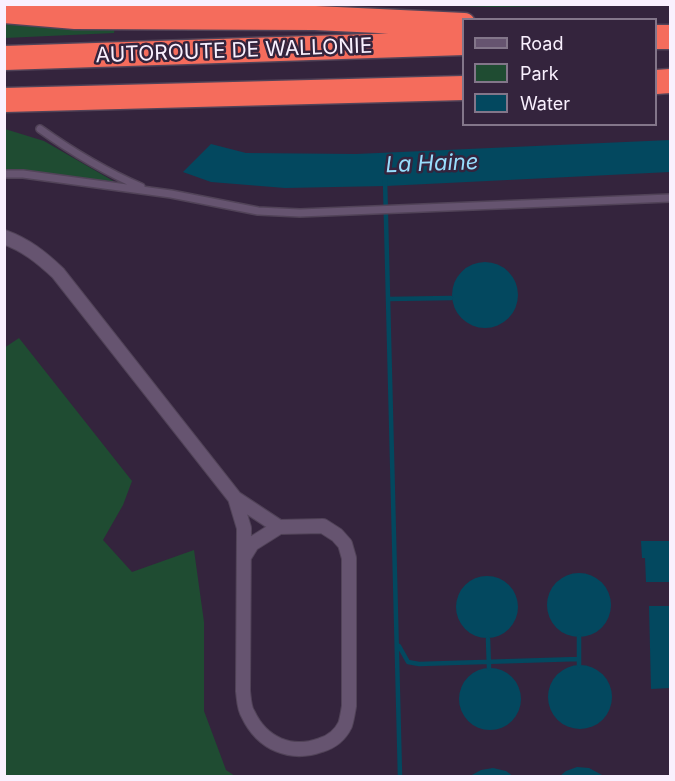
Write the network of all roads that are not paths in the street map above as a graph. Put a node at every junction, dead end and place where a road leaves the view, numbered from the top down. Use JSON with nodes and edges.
{"nodes":[{"id":1,"x":4,"y":12,"type":"edge"},
{"id":2,"x":462,"y":25,"type":"edge"},
{"id":3,"x":462,"y":43,"type":"edge"},
{"id":4,"x":4,"y":58,"type":"edge"},
{"id":5,"x":462,"y":88,"type":"edge"},
{"id":6,"x":4,"y":100,"type":"edge"},
{"id":7,"x":40,"y":129,"type":"dead end"},
{"id":8,"x":4,"y":174,"type":"edge"},
{"id":9,"x":152,"y":191,"type":"junction"},
{"id":10,"x":670,"y":198,"type":"edge"},
{"id":11,"x":4,"y":237,"type":"edge"},
{"id":12,"x":235,"y":498,"type":"junction"},
{"id":13,"x":279,"y":527,"type":"junction"},
{"id":14,"x":243,"y":558,"type":"junction"}],
"edges":[{"from":1,"to":2,"type":"highway"},
{"from":3,"to":4,"type":"highway","name":"AUTOROUTE DE WALLONIE"},
{"from":5,"to":6,"type":"highway","name":"AUTOROUTE DE WALLONIE"},
{"from":7,"to":9,"type":"lane"},
{"from":8,"to":9,"type":"lane"},
{"from":9,"to":10,"type":"lane"},
{"from":11,"to":12,"type":"street"},
{"from":12,"to":13,"type":"street"},
{"from":12,"to":14,"type":"street"},
{"from":13,"to":14,"type":"street"},
{"from":13,"to":14,"type":"street"}]}
